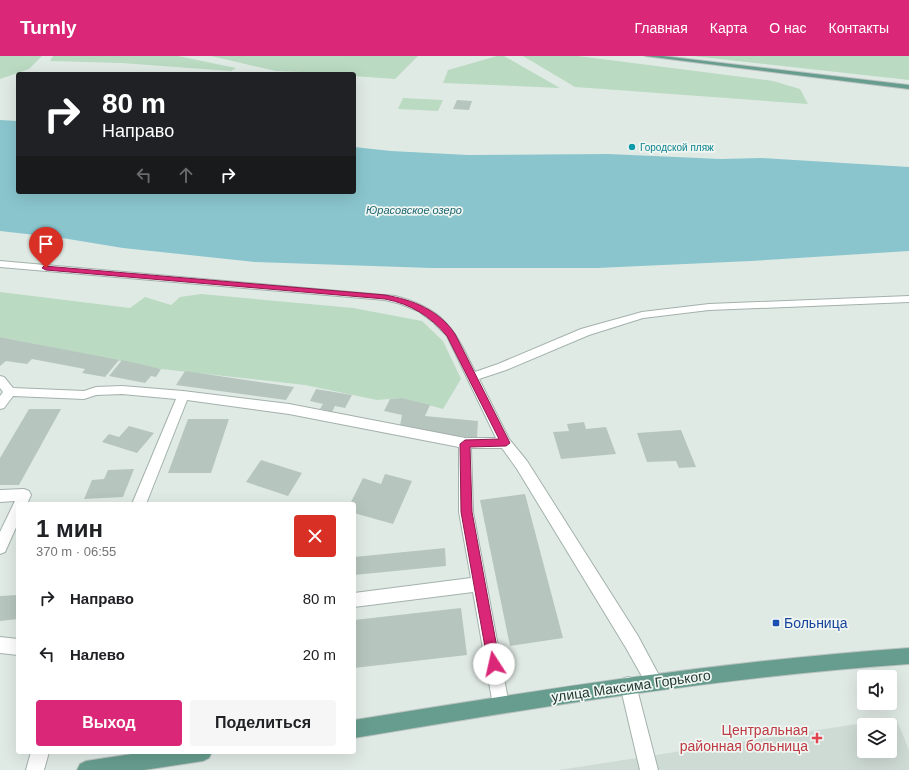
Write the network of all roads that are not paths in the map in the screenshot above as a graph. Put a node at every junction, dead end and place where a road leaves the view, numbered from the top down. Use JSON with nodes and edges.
{"nodes":[{"id":1,"x":648,"y":56,"type":"edge"},
{"id":2,"x":909,"y":87,"type":"edge"},
{"id":3,"x":0,"y":264,"type":"edge"},
{"id":4,"x":909,"y":299,"type":"edge"},
{"id":5,"x":472,"y":378,"type":"junction"},
{"id":6,"x":0,"y":380,"type":"edge"},
{"id":7,"x":10,"y":392,"type":"junction"},
{"id":8,"x":183,"y":395,"type":"junction"},
{"id":9,"x":0,"y":405,"type":"edge"},
{"id":10,"x":506,"y":443,"type":"junction"},
{"id":11,"x":465,"y":444,"type":"junction"},
{"id":12,"x":0,"y":496,"type":"edge"},
{"id":13,"x":21,"y":502,"type":"edge"},
{"id":14,"x":140,"y":502,"type":"edge"},
{"id":15,"x":16,"y":512,"type":"edge"},
{"id":16,"x":0,"y":547,"type":"edge"},
{"id":17,"x":479,"y":584,"type":"junction"},
{"id":18,"x":356,"y":600,"type":"edge"},
{"id":19,"x":0,"y":645,"type":"edge"},
{"id":20,"x":16,"y":647,"type":"edge"},
{"id":21,"x":909,"y":656,"type":"edge"},
{"id":22,"x":654,"y":681,"type":"junction"},
{"id":23,"x":628,"y":685,"type":"junction"},
{"id":24,"x":502,"y":705,"type":"junction"},
{"id":25,"x":356,"y":729,"type":"edge"},
{"id":26,"x":39,"y":754,"type":"edge"},
{"id":27,"x":190,"y":754,"type":"edge"},
{"id":28,"x":35,"y":770,"type":"edge"},
{"id":29,"x":86,"y":770,"type":"edge"},
{"id":30,"x":649,"y":770,"type":"edge"}],
"edges":[{"from":1,"to":2,"type":"main road"},
{"from":3,"to":5,"type":"street"},
{"from":4,"to":5,"type":"street"},
{"from":5,"to":10,"type":"street"},
{"from":6,"to":7,"type":"street"},
{"from":7,"to":8,"type":"street"},
{"from":7,"to":9,"type":"street"},
{"from":8,"to":11,"type":"street"},
{"from":8,"to":14,"type":"street"},
{"from":10,"to":11,"type":"street"},
{"from":10,"to":22,"type":"street"},
{"from":11,"to":17,"type":"street"},
{"from":12,"to":13,"type":"street"},
{"from":15,"to":16,"type":"street"},
{"from":17,"to":18,"type":"street"},
{"from":17,"to":24,"type":"street"},
{"from":19,"to":20,"type":"street"},
{"from":21,"to":22,"type":"main road","name":"улица Максима Горького"},
{"from":22,"to":23,"type":"main road","name":"улица Максима Горького"},
{"from":23,"to":24,"type":"main road","name":"улица Максима Горького"},
{"from":23,"to":30,"type":"street"},
{"from":24,"to":25,"type":"main road","name":"улица Максима Горького"},
{"from":26,"to":28,"type":"street"},
{"from":27,"to":29,"type":"main road"}]}
